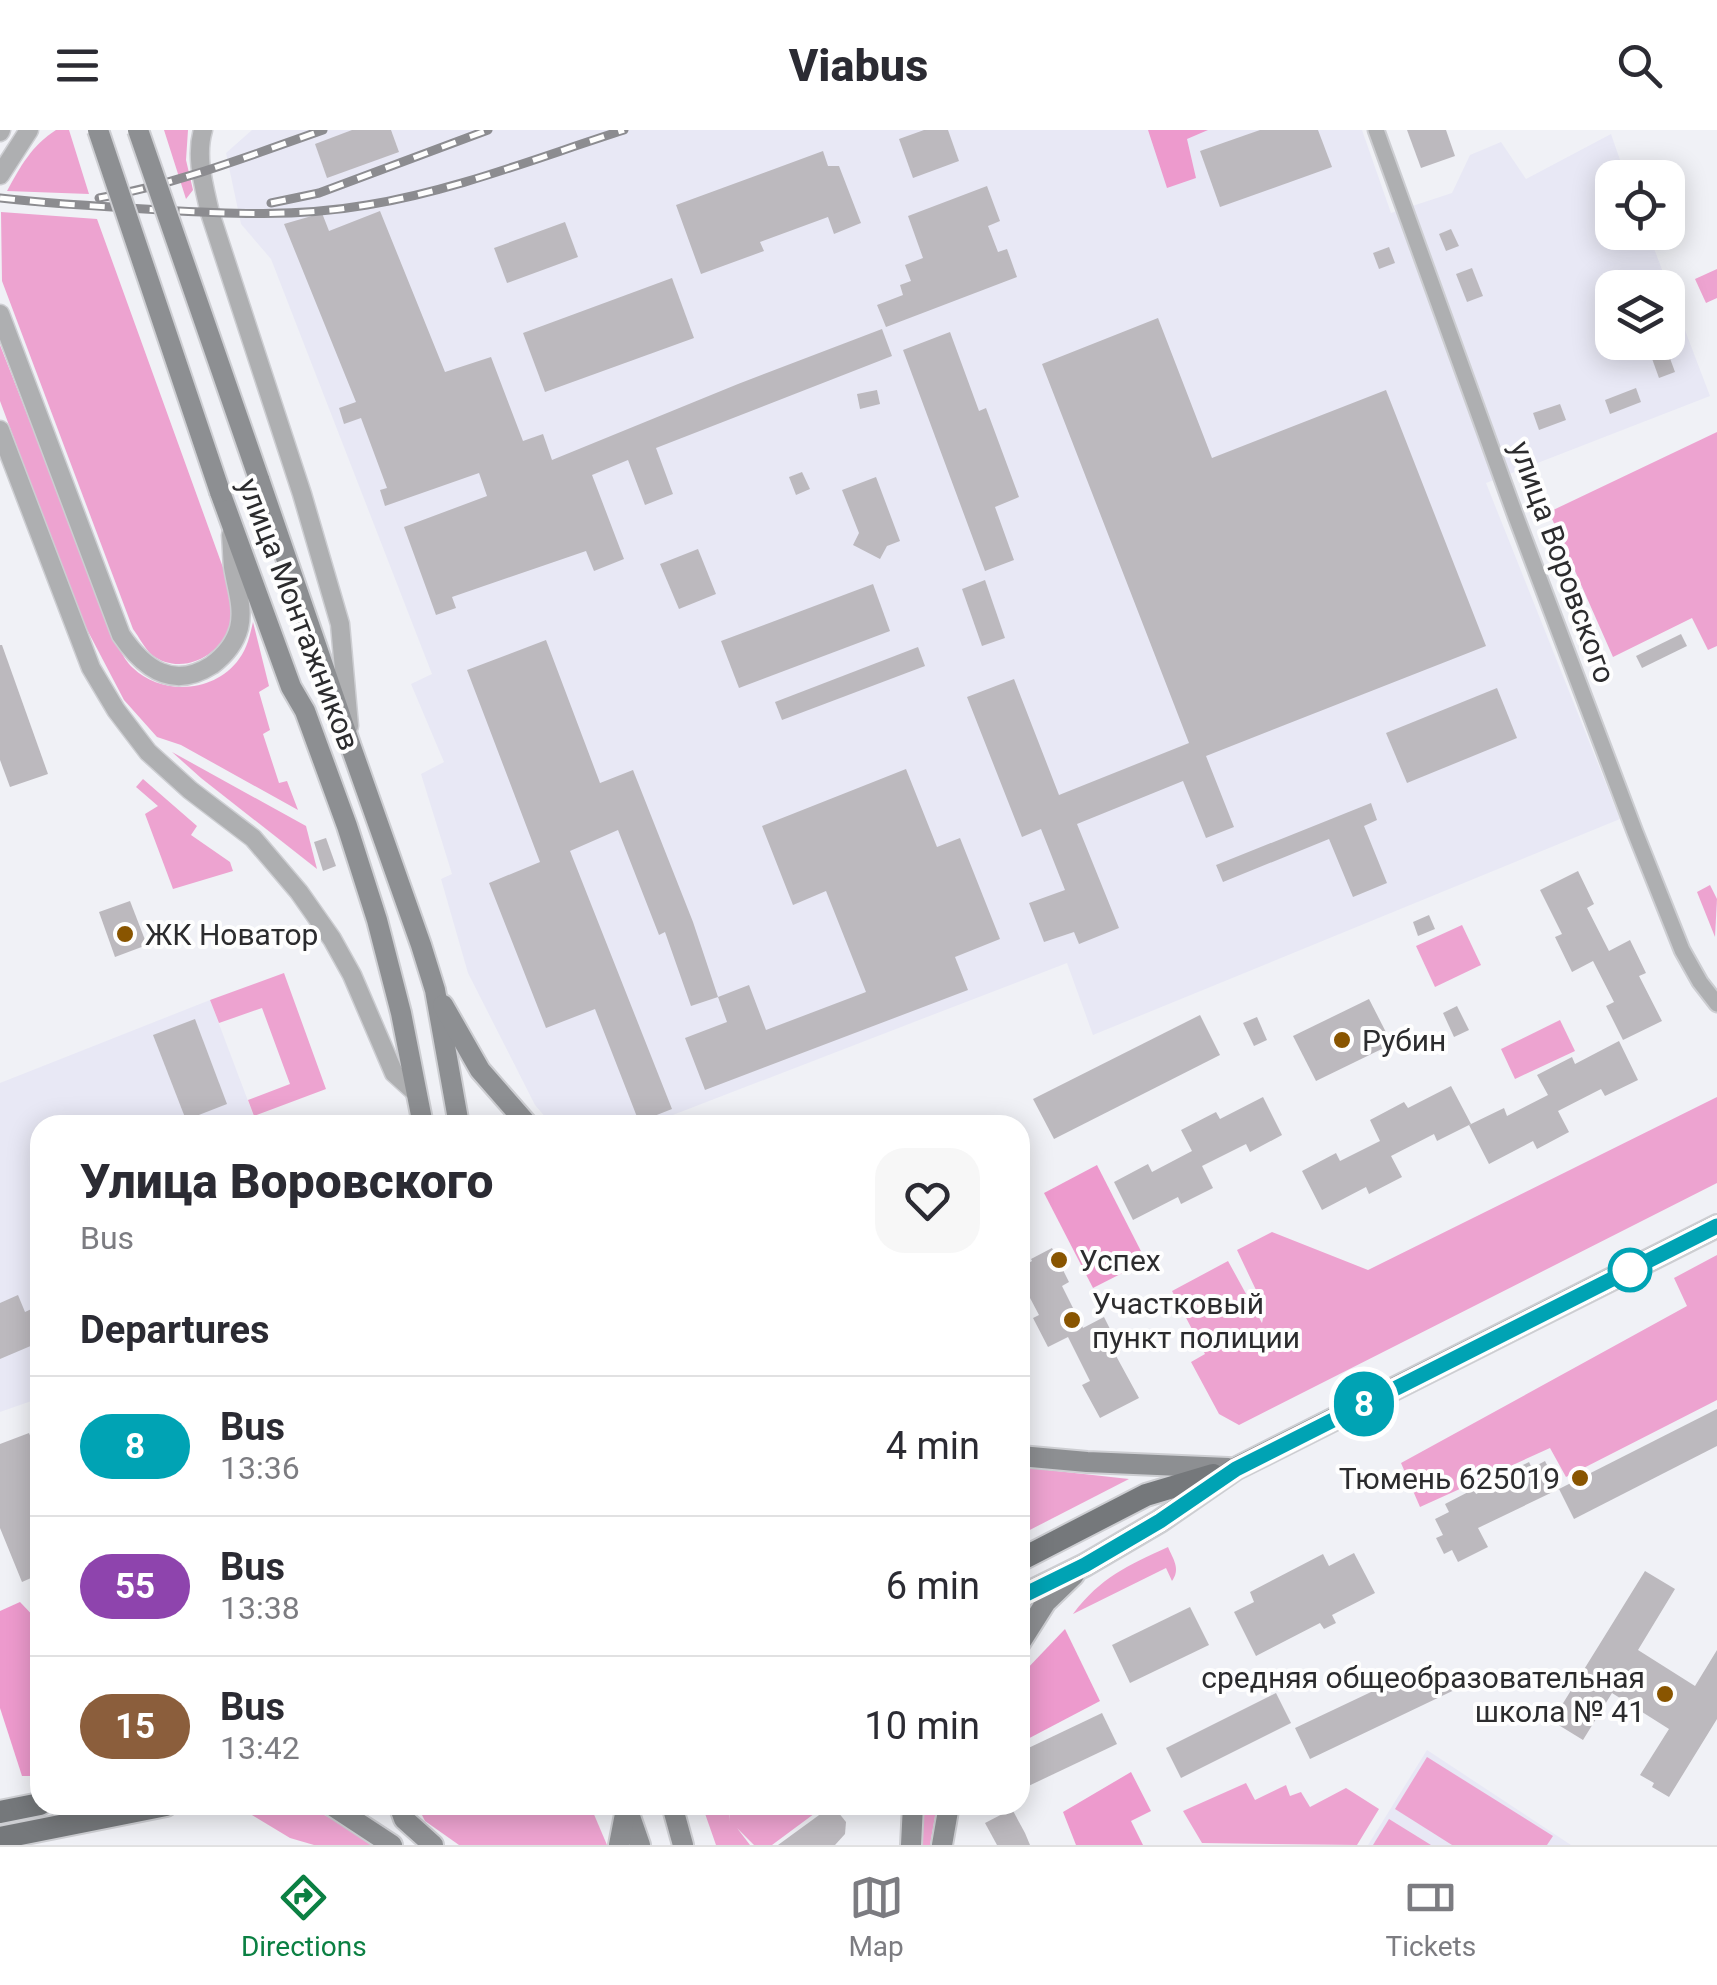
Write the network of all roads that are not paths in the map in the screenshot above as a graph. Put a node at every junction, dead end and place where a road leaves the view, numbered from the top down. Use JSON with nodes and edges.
{"nodes":[{"id":1,"x":29,"y":130,"type":"edge"},
{"id":2,"x":98,"y":130,"type":"edge"},
{"id":3,"x":138,"y":130,"type":"edge"},
{"id":4,"x":203,"y":130,"type":"edge"},
{"id":5,"x":1376,"y":130,"type":"edge"},
{"id":6,"x":0,"y":175,"type":"edge"},
{"id":7,"x":0,"y":314,"type":"edge"},
{"id":8,"x":0,"y":430,"type":"edge"},
{"id":9,"x":230,"y":520,"type":"junction"},
{"id":10,"x":351,"y":747,"type":"junction"},
{"id":11,"x":435,"y":990,"type":"junction"},
{"id":12,"x":1717,"y":1004,"type":"edge"},
{"id":13,"x":418,"y":1112,"type":"edge"},
{"id":14,"x":457,"y":1115,"type":"edge"},
{"id":15,"x":519,"y":1115,"type":"edge"},
{"id":16,"x":1717,"y":1226,"type":"edge"},
{"id":17,"x":1030,"y":1457,"type":"edge"},
{"id":18,"x":1236,"y":1469,"type":"junction"},
{"id":19,"x":1030,"y":1555,"type":"edge"},
{"id":20,"x":1085,"y":1565,"type":"junction"},
{"id":21,"x":1030,"y":1592,"type":"edge"},
{"id":22,"x":1030,"y":1627,"type":"edge"},
{"id":23,"x":30,"y":1806,"type":"edge"},
{"id":24,"x":0,"y":1812,"type":"edge"},
{"id":25,"x":116,"y":1815,"type":"edge"},
{"id":26,"x":346,"y":1815,"type":"edge"},
{"id":27,"x":403,"y":1815,"type":"edge"},
{"id":28,"x":624,"y":1815,"type":"edge"},
{"id":29,"x":629,"y":1815,"type":"edge"},
{"id":30,"x":675,"y":1815,"type":"edge"},
{"id":31,"x":912,"y":1815,"type":"edge"},
{"id":32,"x":947,"y":1815,"type":"edge"},
{"id":33,"x":0,"y":1838,"type":"edge"},
{"id":34,"x":392,"y":1845,"type":"edge"},
{"id":35,"x":432,"y":1845,"type":"edge"},
{"id":36,"x":619,"y":1845,"type":"edge"},
{"id":37,"x":640,"y":1845,"type":"edge"},
{"id":38,"x":684,"y":1845,"type":"edge"},
{"id":39,"x":911,"y":1845,"type":"edge"},
{"id":40,"x":942,"y":1845,"type":"edge"}],
"edges":[{"from":1,"to":6,"type":"street"},
{"from":2,"to":9,"type":"main road","name":"улица Монтажников","bridge":true},
{"from":3,"to":10,"type":"main road","name":"улица Монтажников","bridge":true},
{"from":4,"to":10,"type":"street"},
{"from":5,"to":12,"type":"street","name":"улица Воровского"},
{"from":7,"to":9,"type":"street"},
{"from":8,"to":13,"type":"street"},
{"from":9,"to":13,"type":"main road","name":"улица Монтажников"},
{"from":10,"to":11,"type":"main road","name":"улица Монтажников"},
{"from":11,"to":14,"type":"main road","name":"улица Монтажников"},
{"from":11,"to":15,"type":"main road"},
{"from":16,"to":18,"type":"main road"},
{"from":17,"to":18,"type":"main road"},
{"from":18,"to":19,"type":"main road"},
{"from":18,"to":20,"type":"main road"},
{"from":20,"to":21,"type":"main road"},
{"from":20,"to":22,"type":"main road"},
{"from":23,"to":24,"type":"main road"},
{"from":25,"to":33,"type":"main road"},
{"from":26,"to":34,"type":"main road"},
{"from":27,"to":35,"type":"main road"},
{"from":28,"to":36,"type":"main road"},
{"from":29,"to":37,"type":"main road"},
{"from":30,"to":38,"type":"main road"},
{"from":31,"to":39,"type":"main road"},
{"from":32,"to":40,"type":"main road"}]}
